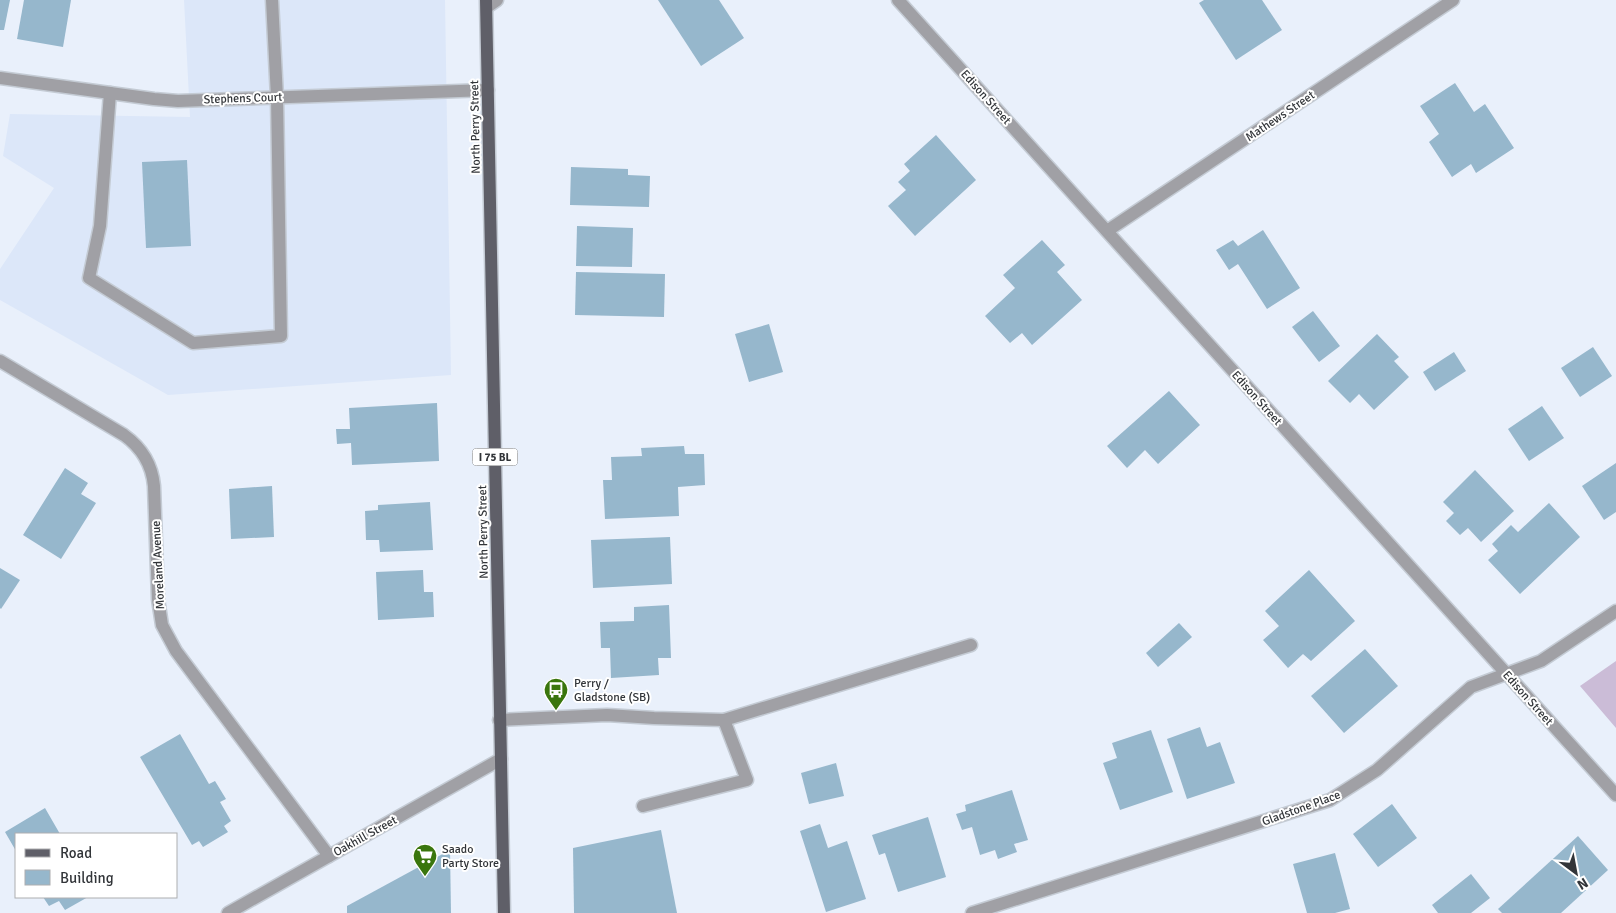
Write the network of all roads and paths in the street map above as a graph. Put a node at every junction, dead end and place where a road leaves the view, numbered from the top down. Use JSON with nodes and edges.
{"nodes":[{"id":1,"x":272,"y":0,"type":"edge"},
{"id":2,"x":898,"y":0,"type":"edge"},
{"id":3,"x":1453,"y":0,"type":"edge"},
{"id":4,"x":490,"y":2,"type":"edge"},
{"id":5,"x":0,"y":78,"type":"edge"},
{"id":6,"x":488,"y":90,"type":"junction"},
{"id":7,"x":110,"y":93,"type":"junction"},
{"id":8,"x":277,"y":97,"type":"junction"},
{"id":9,"x":1107,"y":231,"type":"junction"},
{"id":10,"x":0,"y":361,"type":"edge"},
{"id":11,"x":1616,"y":611,"type":"edge"},
{"id":12,"x":971,"y":645,"type":"dead end"},
{"id":13,"x":1507,"y":674,"type":"junction"},
{"id":14,"x":499,"y":720,"type":"junction"},
{"id":15,"x":724,"y":720,"type":"junction"},
{"id":16,"x":501,"y":759,"type":"junction"},
{"id":17,"x":1616,"y":795,"type":"edge"},
{"id":18,"x":643,"y":806,"type":"dead end"},
{"id":19,"x":329,"y":856,"type":"junction"},
{"id":20,"x":228,"y":913,"type":"edge"},
{"id":21,"x":504,"y":913,"type":"edge"},
{"id":22,"x":972,"y":913,"type":"edge"}],
"edges":[{"from":1,"to":8,"type":"street"},
{"from":2,"to":9,"type":"street","name":"Edison Street"},
{"from":3,"to":9,"type":"street","name":"Mathews Street"},
{"from":4,"to":6,"type":"main road","name":"North Perry Street","number":"I 75 BL"},
{"from":5,"to":7,"type":"street","name":"Stephens Court"},
{"from":6,"to":8,"type":"street","name":"Stephens Court"},
{"from":6,"to":14,"type":"main road","name":"North Perry Street","number":"I 75 BL"},
{"from":7,"to":8,"type":"street","name":"Stephens Court"},
{"from":7,"to":8,"type":"street"},
{"from":9,"to":13,"type":"street","name":"Edison Street"},
{"from":10,"to":19,"type":"street","name":"Moreland Avenue"},
{"from":11,"to":13,"type":"street","name":"Gladstone Place"},
{"from":12,"to":15,"type":"street"},
{"from":13,"to":17,"type":"street","name":"Edison Street"},
{"from":13,"to":22,"type":"street","name":"Gladstone Place"},
{"from":14,"to":15,"type":"street"},
{"from":14,"to":16,"type":"main road","name":"North Perry Street","number":"I 75 BL"},
{"from":15,"to":18,"type":"street"},
{"from":16,"to":19,"type":"street","name":"Oakhill Street"},
{"from":16,"to":21,"type":"main road","name":"North Perry Street","number":"I 75 BL"},
{"from":19,"to":20,"type":"street","name":"Oakhill Street"}]}
